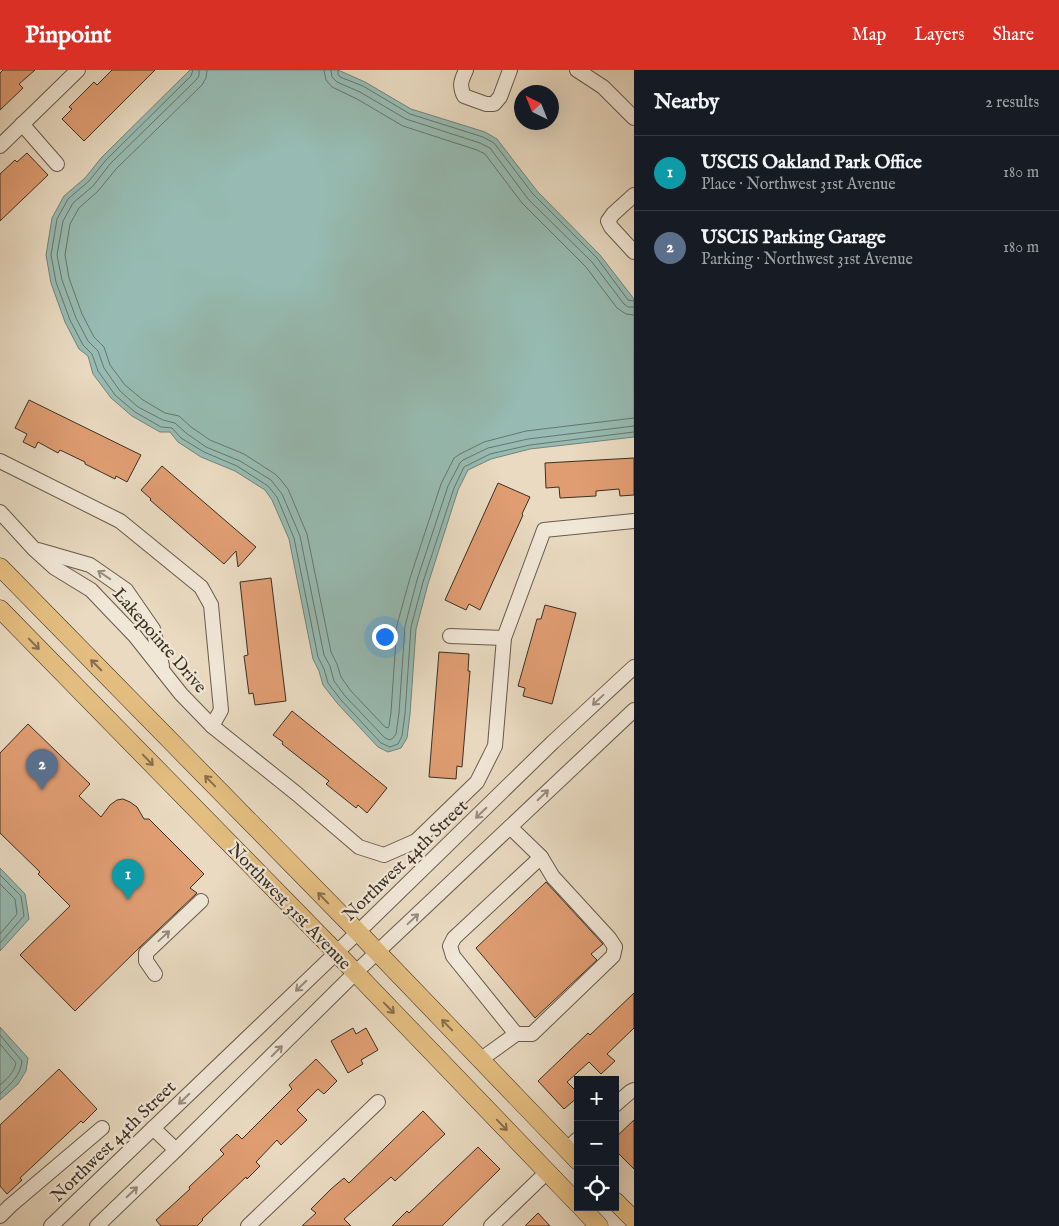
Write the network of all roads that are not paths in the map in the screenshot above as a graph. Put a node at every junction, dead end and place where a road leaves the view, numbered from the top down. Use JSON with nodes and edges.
{"nodes":[{"id":1,"x":78,"y":70,"type":"edge"},
{"id":2,"x":466,"y":70,"type":"edge"},
{"id":3,"x":510,"y":70,"type":"edge"},
{"id":4,"x":577,"y":70,"type":"edge"},
{"id":5,"x":634,"y":118,"type":"edge"},
{"id":6,"x":22,"y":124,"type":"junction"},
{"id":7,"x":0,"y":146,"type":"edge"},
{"id":8,"x":57,"y":164,"type":"dead end"},
{"id":9,"x":634,"y":195,"type":"edge"},
{"id":10,"x":634,"y":252,"type":"edge"},
{"id":11,"x":0,"y":461,"type":"edge"},
{"id":12,"x":0,"y":512,"type":"edge"},
{"id":13,"x":634,"y":521,"type":"edge"},
{"id":14,"x":34,"y":549,"type":"junction"},
{"id":15,"x":0,"y":567,"type":"edge"},
{"id":16,"x":0,"y":609,"type":"edge"},
{"id":17,"x":450,"y":636,"type":"dead end"},
{"id":18,"x":504,"y":638,"type":"junction"},
{"id":19,"x":634,"y":667,"type":"edge"},
{"id":20,"x":163,"y":672,"type":"junction"},
{"id":21,"x":634,"y":710,"type":"edge"},
{"id":22,"x":212,"y":726,"type":"junction"},
{"id":23,"x":510,"y":827,"type":"junction"},
{"id":24,"x":541,"y":857,"type":"junction"},
{"id":25,"x":202,"y":900,"type":"dead end"},
{"id":26,"x":358,"y":932,"type":"junction"},
{"id":27,"x":336,"y":953,"type":"junction"},
{"id":28,"x":377,"y":953,"type":"junction"},
{"id":29,"x":356,"y":973,"type":"junction"},
{"id":30,"x":155,"y":974,"type":"dead end"},
{"id":31,"x":516,"y":1034,"type":"junction"},
{"id":32,"x":480,"y":1060,"type":"junction"},
{"id":33,"x":634,"y":1090,"type":"edge"},
{"id":34,"x":378,"y":1102,"type":"dead end"},
{"id":35,"x":619,"y":1102,"type":"edge"},
{"id":36,"x":102,"y":1128,"type":"dead end"},
{"id":37,"x":153,"y":1128,"type":"junction"},
{"id":38,"x":176,"y":1150,"type":"junction"},
{"id":39,"x":574,"y":1150,"type":"edge"},
{"id":40,"x":547,"y":1172,"type":"junction"},
{"id":41,"x":574,"y":1200,"type":"edge"},
{"id":42,"x":619,"y":1204,"type":"edge"},
{"id":43,"x":585,"y":1211,"type":"edge"},
{"id":44,"x":0,"y":1216,"type":"edge"},
{"id":45,"x":634,"y":1220,"type":"edge"},
{"id":46,"x":52,"y":1226,"type":"edge"},
{"id":47,"x":97,"y":1226,"type":"edge"},
{"id":48,"x":248,"y":1226,"type":"edge"},
{"id":49,"x":491,"y":1226,"type":"edge"},
{"id":50,"x":599,"y":1226,"type":"edge"}],
"edges":[{"from":1,"to":6,"type":"street"},
{"from":2,"to":3,"type":"street"},
{"from":4,"to":5,"type":"street"},
{"from":6,"to":7,"type":"street"},
{"from":6,"to":8,"type":"street"},
{"from":9,"to":10,"type":"street"},
{"from":11,"to":22,"type":"street"},
{"from":12,"to":14,"type":"street","name":"Lakepointe Drive"},
{"from":13,"to":18,"type":"street","name":"Lakepointe Drive"},
{"from":14,"to":20,"type":"street","name":"Lakepointe Drive"},
{"from":20,"to":14,"type":"street","one_way":true},
{"from":26,"to":15,"type":"main road","name":"Northwest 31st Avenue","one_way":true},
{"from":16,"to":27,"type":"main road","name":"Northwest 31st Avenue","one_way":true},
{"from":17,"to":18,"type":"street"},
{"from":18,"to":22,"type":"street","name":"Lakepointe Drive"},
{"from":19,"to":26,"type":"street","name":"Northwest 44th Street","one_way":true},
{"from":20,"to":22,"type":"street","name":"Lakepointe Drive"},
{"from":23,"to":21,"type":"street","one_way":true},
{"from":23,"to":24,"type":"street"},
{"from":28,"to":23,"type":"street","one_way":true},
{"from":24,"to":31,"type":"street"},
{"from":24,"to":31,"type":"street"},
{"from":30,"to":25,"type":"street","one_way":true},
{"from":26,"to":27,"type":"street","name":"Northwest 44th Street"},
{"from":26,"to":28,"type":"main road","name":"Northwest 31st Avenue"},
{"from":27,"to":29,"type":"main road","name":"Northwest 31st Avenue"},
{"from":27,"to":37,"type":"street","name":"Northwest 44th Street","one_way":true},
{"from":28,"to":29,"type":"street"},
{"from":32,"to":28,"type":"main road","name":"Northwest 31st Avenue","one_way":true},
{"from":38,"to":29,"type":"street","one_way":true},
{"from":29,"to":40,"type":"main road","name":"Northwest 31st Avenue","one_way":true},
{"from":31,"to":32,"type":"street"},
{"from":32,"to":39,"type":"main road","name":"Northwest 31st Avenue"},
{"from":33,"to":35,"type":"street"},
{"from":34,"to":48,"type":"street"},
{"from":36,"to":44,"type":"street","name":"Northwest 44th Street"},
{"from":37,"to":38,"type":"street"},
{"from":37,"to":46,"type":"street","name":"Northwest 44th Street"},
{"from":47,"to":38,"type":"street","one_way":true},
{"from":40,"to":41,"type":"main road","name":"Northwest 31st Avenue"},
{"from":40,"to":49,"type":"street"},
{"from":42,"to":45,"type":"main road"},
{"from":43,"to":50,"type":"main road"}]}
